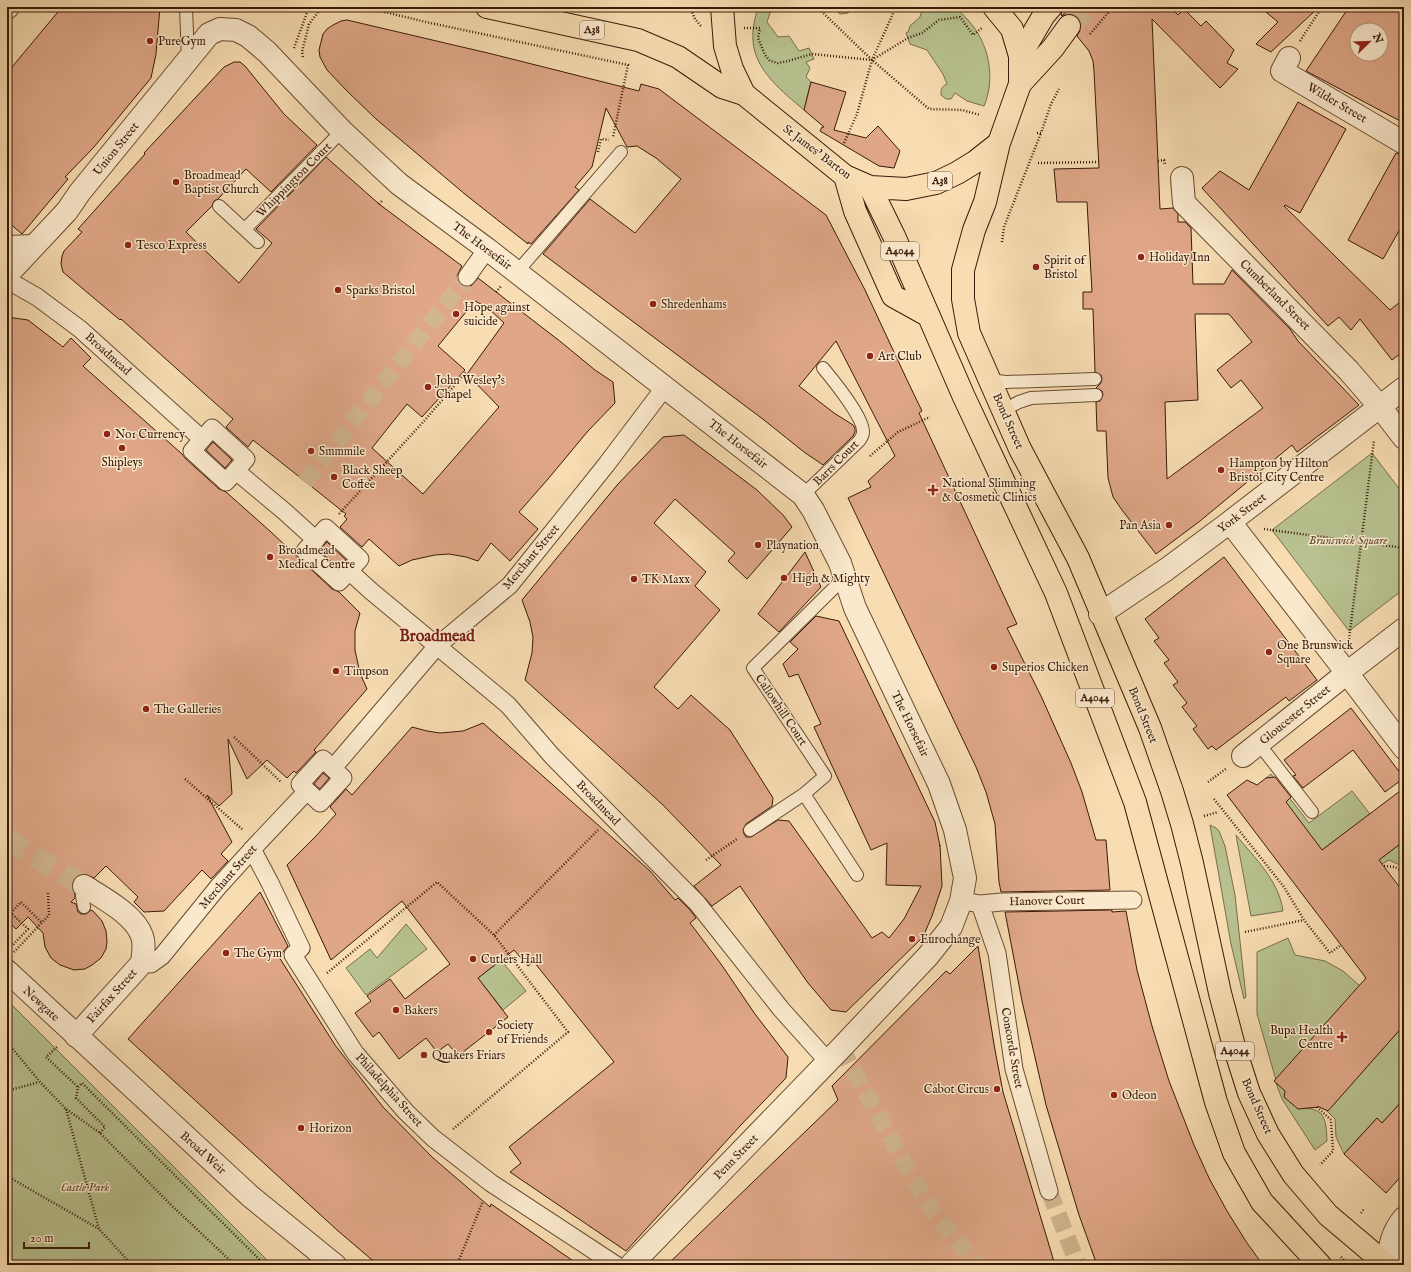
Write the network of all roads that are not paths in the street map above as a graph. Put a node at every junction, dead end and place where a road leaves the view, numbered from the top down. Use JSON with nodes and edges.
{"nodes":[{"id":1,"x":186,"y":7,"type":"edge"},
{"id":2,"x":487,"y":7,"type":"edge"},
{"id":3,"x":722,"y":7,"type":"edge"},
{"id":4,"x":994,"y":7,"type":"edge"},
{"id":5,"x":1050,"y":7,"type":"edge"},
{"id":6,"x":1078,"y":32,"type":"tunnel mouth"},
{"id":7,"x":1020,"y":56,"type":"junction"},
{"id":8,"x":1289,"y":58,"type":"road end"},
{"id":9,"x":188,"y":61,"type":"junction"},
{"id":10,"x":1020,"y":84,"type":"junction"},
{"id":11,"x":744,"y":94,"type":"junction"},
{"id":12,"x":342,"y":131,"type":"junction"},
{"id":13,"x":999,"y":143,"type":"junction"},
{"id":14,"x":1404,"y":143,"type":"edge"},
{"id":15,"x":621,"y":152,"type":"dead end"},
{"id":16,"x":845,"y":176,"type":"junction"},
{"id":17,"x":1182,"y":178,"type":"dead end"},
{"id":18,"x":870,"y":187,"type":"junction"},
{"id":19,"x":219,"y":206,"type":"dead end"},
{"id":20,"x":245,"y":229,"type":"junction"},
{"id":21,"x":258,"y":242,"type":"dead end"},
{"id":22,"x":34,"y":246,"type":"junction"},
{"id":23,"x":7,"y":247,"type":"edge"},
{"id":24,"x":487,"y":249,"type":"junction"},
{"id":25,"x":517,"y":272,"type":"junction"},
{"id":26,"x":467,"y":277,"type":"tunnel mouth"},
{"id":27,"x":10,"y":279,"type":"edge"},
{"id":28,"x":929,"y":316,"type":"junction"},
{"id":29,"x":823,"y":368,"type":"dead end"},
{"id":30,"x":1095,"y":379,"type":"dead end"},
{"id":31,"x":989,"y":380,"type":"junction"},
{"id":32,"x":665,"y":387,"type":"junction"},
{"id":33,"x":1404,"y":388,"type":"edge"},
{"id":34,"x":1096,"y":395,"type":"dead end"},
{"id":35,"x":1380,"y":407,"type":"junction"},
{"id":36,"x":1004,"y":410,"type":"junction"},
{"id":37,"x":1404,"y":438,"type":"edge"},
{"id":38,"x":202,"y":439,"type":"junction"},
{"id":39,"x":236,"y":471,"type":"junction"},
{"id":40,"x":804,"y":495,"type":"junction"},
{"id":41,"x":1230,"y":522,"type":"junction"},
{"id":42,"x":321,"y":534,"type":"junction"},
{"id":43,"x":349,"y":571,"type":"junction"},
{"id":44,"x":845,"y":577,"type":"junction"},
{"id":45,"x":1100,"y":614,"type":"junction"},
{"id":46,"x":1404,"y":629,"type":"edge"},
{"id":47,"x":437,"y":646,"type":"junction"},
{"id":48,"x":1347,"y":673,"type":"junction"},
{"id":49,"x":1404,"y":748,"type":"edge"},
{"id":50,"x":1251,"y":750,"type":"joint"},
{"id":51,"x":804,"y":794,"type":"junction"},
{"id":52,"x":1312,"y":812,"type":"dead end"},
{"id":53,"x":750,"y":830,"type":"road end"},
{"id":54,"x":255,"y":846,"type":"junction"},
{"id":55,"x":857,"y":875,"type":"dead end"},
{"id":56,"x":87,"y":895,"type":"tunnel mouth"},
{"id":57,"x":1133,"y":900,"type":"dead end"},
{"id":58,"x":971,"y":902,"type":"junction"},
{"id":59,"x":10,"y":963,"type":"edge"},
{"id":60,"x":151,"y":964,"type":"dead end"},
{"id":61,"x":74,"y":1034,"type":"junction"},
{"id":62,"x":833,"y":1053,"type":"junction"},
{"id":63,"x":1049,"y":1191,"type":"tunnel mouth"},
{"id":64,"x":1404,"y":1218,"type":"edge"},
{"id":65,"x":335,"y":1265,"type":"edge"},
{"id":66,"x":616,"y":1265,"type":"edge"},
{"id":67,"x":631,"y":1265,"type":"edge"},
{"id":68,"x":1320,"y":1265,"type":"edge"},
{"id":69,"x":1388,"y":1265,"type":"edge"}],
"edges":[{"from":1,"to":9,"type":"lane"},
{"from":2,"to":11,"type":"main road","number":"A38"},
{"from":3,"to":11,"type":"main road","name":"St James' Barton","number":"A38"},
{"from":4,"to":7,"type":"main road"},
{"from":5,"to":7,"type":"main road"},
{"from":6,"to":10,"type":"main road"},
{"from":7,"to":10,"type":"main road"},
{"from":8,"to":14,"type":"street","name":"Wilder Street"},
{"from":9,"to":12,"type":"street","name":"The Horsefair"},
{"from":9,"to":22,"type":"street","name":"Union Street"},
{"from":10,"to":13,"type":"main road"},
{"from":11,"to":16,"type":"main road","name":"St James' Barton","number":"A38"},
{"from":12,"to":20,"type":"lane","name":"Whippington Court"},
{"from":12,"to":24,"type":"street","name":"The Horsefair"},
{"from":13,"to":18,"type":"main road","name":"St James' Barton","number":"A38"},
{"from":13,"to":31,"type":"main road","name":"Bond Street","number":"A4044"},
{"from":15,"to":25,"type":"lane"},
{"from":16,"to":18,"type":"main road","name":"St James' Barton","number":"A38"},
{"from":16,"to":28,"type":"main road"},
{"from":17,"to":35,"type":"street","name":"Cumberland Street"},
{"from":18,"to":28,"type":"main road","number":"A4044"},
{"from":19,"to":20,"type":"lane"},
{"from":20,"to":21,"type":"lane"},
{"from":22,"to":23,"type":"street"},
{"from":22,"to":27,"type":"street","name":"Union Street"},
{"from":24,"to":25,"type":"street","name":"The Horsefair"},
{"from":24,"to":26,"type":"street"},
{"from":25,"to":32,"type":"street","name":"The Horsefair"},
{"from":27,"to":38,"type":"street","name":"Broadmead"},
{"from":28,"to":68,"type":"main road","number":"A4044"},
{"from":29,"to":40,"type":"lane","name":"Barrs Court"},
{"from":30,"to":31,"type":"lane"},
{"from":31,"to":36,"type":"main road","name":"Bond Street","number":"A4044"},
{"from":32,"to":40,"type":"street","name":"The Horsefair"},
{"from":32,"to":47,"type":"street","name":"Merchant Street"},
{"from":33,"to":35,"type":"street","name":"York Street"},
{"from":34,"to":36,"type":"lane"},
{"from":35,"to":37,"type":"street"},
{"from":35,"to":41,"type":"street","name":"York Street"},
{"from":36,"to":45,"type":"main road","name":"Bond Street","number":"A4044"},
{"from":38,"to":39,"type":"street"},
{"from":38,"to":39,"type":"street"},
{"from":39,"to":42,"type":"street"},
{"from":40,"to":44,"type":"street","name":"The Horsefair"},
{"from":41,"to":45,"type":"street","name":"York Street"},
{"from":41,"to":48,"type":"street"},
{"from":42,"to":43,"type":"street"},
{"from":42,"to":43,"type":"street"},
{"from":43,"to":47,"type":"street","name":"Broadmead"},
{"from":44,"to":51,"type":"lane","name":"Callowhill Court"},
{"from":44,"to":58,"type":"street","name":"The Horsefair"},
{"from":45,"to":69,"type":"main road","name":"Bond Street","number":"A4044"},
{"from":46,"to":48,"type":"street"},
{"from":47,"to":54,"type":"street","name":"Merchant Street"},
{"from":47,"to":62,"type":"street","name":"Broadmead"},
{"from":48,"to":49,"type":"street"},
{"from":48,"to":50,"type":"street","name":"Gloucester Street"},
{"from":50,"to":52,"type":"lane"},
{"from":51,"to":53,"type":"lane","name":"Callowhill Court"},
{"from":51,"to":55,"type":"lane"},
{"from":54,"to":60,"type":"street","name":"Merchant Street"},
{"from":54,"to":66,"type":"street","name":"Philadelphia Street"},
{"from":56,"to":61,"type":"street","name":"Fairfax Street"},
{"from":57,"to":58,"type":"street","name":"Hanover Court"},
{"from":58,"to":62,"type":"street","name":"The Horsefair"},
{"from":58,"to":63,"type":"street","name":"Concorde Street"},
{"from":59,"to":61,"type":"street","name":"Newgate"},
{"from":61,"to":65,"type":"street","name":"Broad Weir"},
{"from":62,"to":67,"type":"street","name":"Penn Street"},
{"from":64,"to":69,"type":"street"}]}
